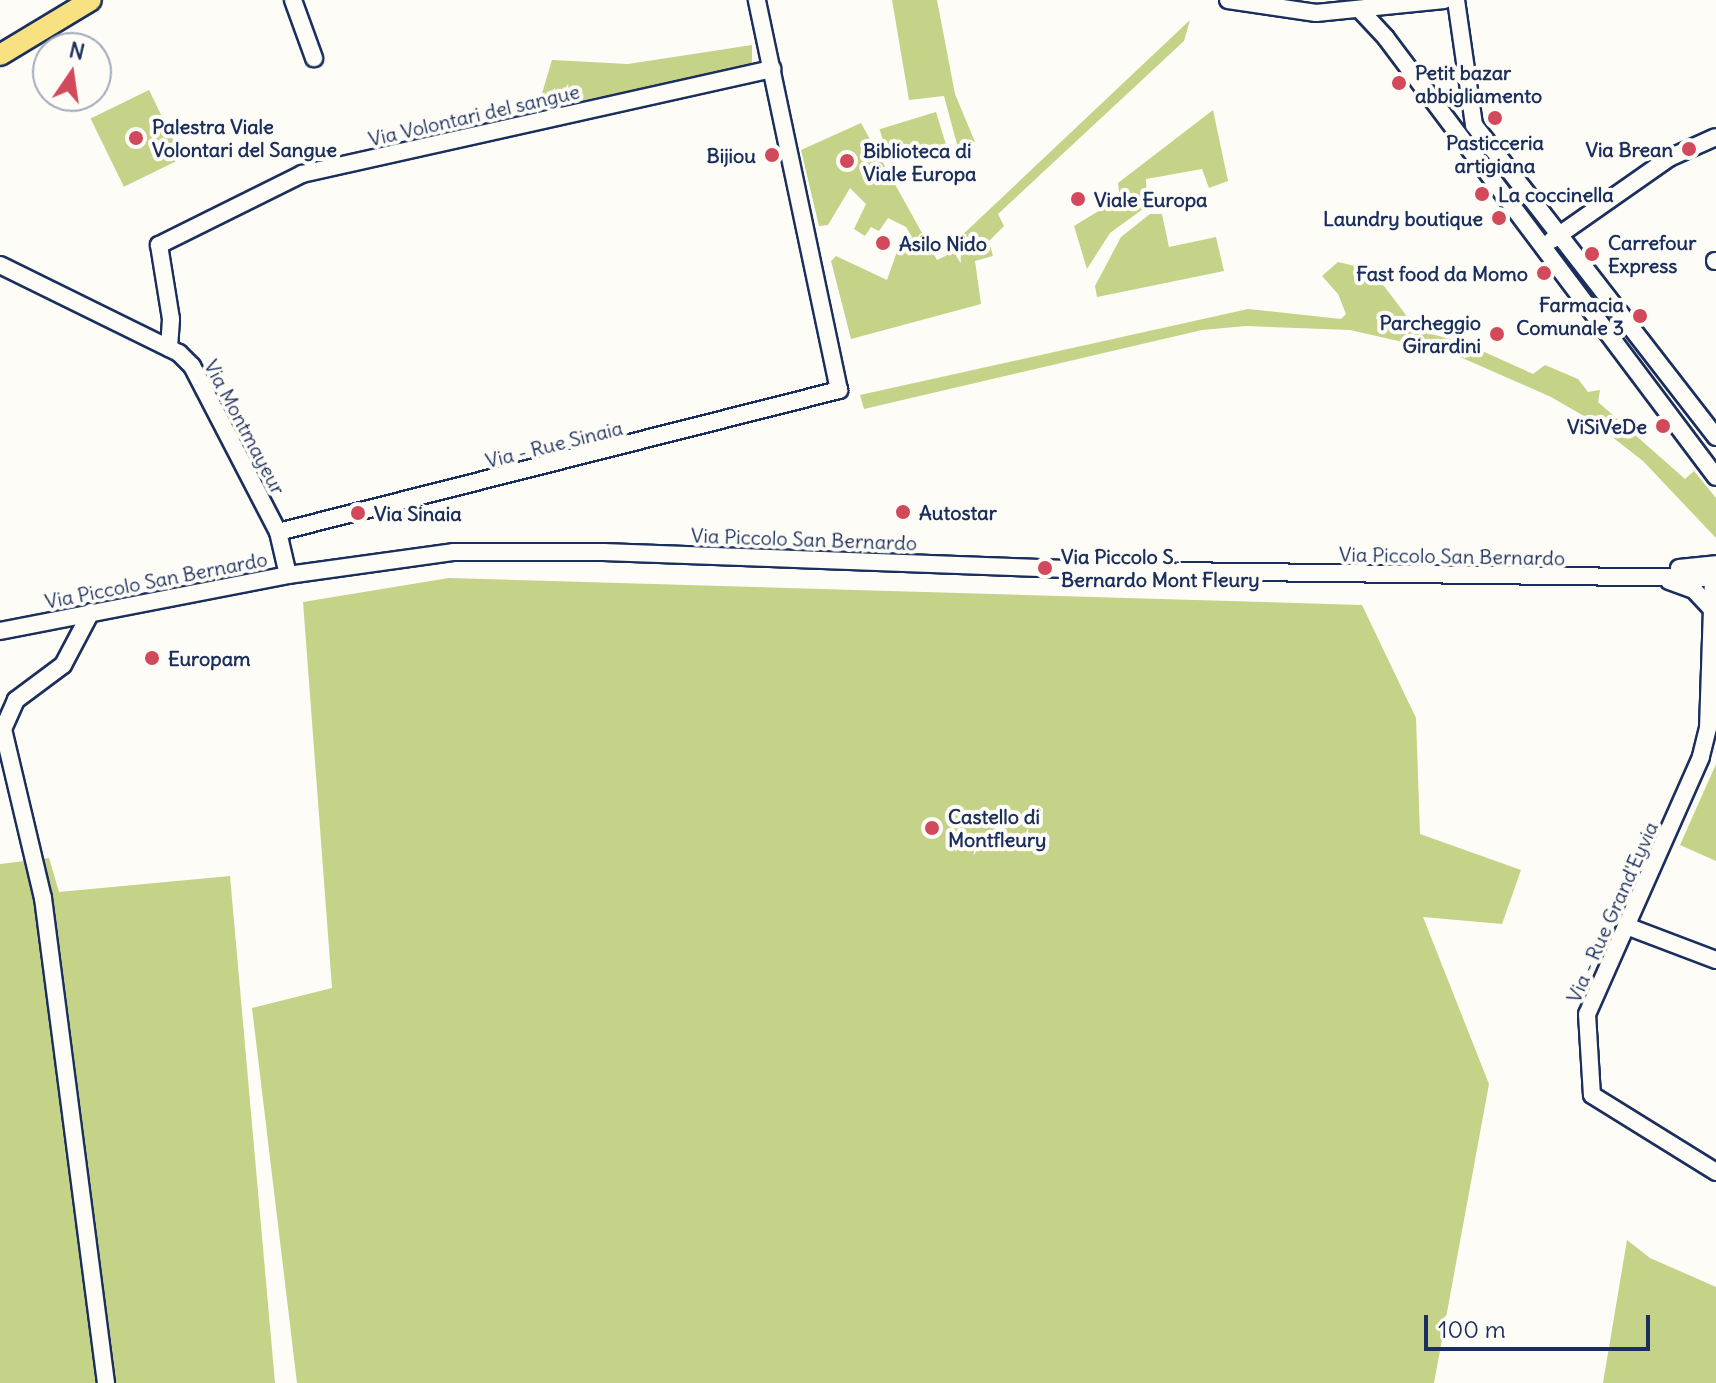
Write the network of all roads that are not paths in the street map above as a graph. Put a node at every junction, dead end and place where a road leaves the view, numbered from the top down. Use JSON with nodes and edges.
{"nodes":[{"id":1,"x":91,"y":0,"type":"edge"},
{"id":2,"x":293,"y":0,"type":"edge"},
{"id":3,"x":757,"y":0,"type":"edge"},
{"id":4,"x":1228,"y":0,"type":"edge"},
{"id":5,"x":1444,"y":0,"type":"edge"},
{"id":6,"x":1456,"y":0,"type":"edge"},
{"id":7,"x":1362,"y":12,"type":"junction"},
{"id":8,"x":0,"y":55,"type":"edge"},
{"id":9,"x":314,"y":58,"type":"dead end"},
{"id":10,"x":772,"y":69,"type":"junction"},
{"id":11,"x":1715,"y":140,"type":"edge"},
{"id":12,"x":1558,"y":235,"type":"junction"},
{"id":13,"x":1541,"y":249,"type":"junction"},
{"id":14,"x":0,"y":265,"type":"edge"},
{"id":15,"x":169,"y":348,"type":"junction"},
{"id":16,"x":1716,"y":437,"type":"edge"},
{"id":17,"x":1716,"y":477,"type":"edge"},
{"id":18,"x":278,"y":532,"type":"junction"},
{"id":19,"x":1715,"y":574,"type":"edge"},
{"id":20,"x":288,"y":575,"type":"junction"},
{"id":21,"x":1614,"y":578,"type":"junction"},
{"id":22,"x":91,"y":612,"type":"junction"},
{"id":23,"x":1713,"y":615,"type":"edge"},
{"id":24,"x":0,"y":631,"type":"edge"},
{"id":25,"x":1629,"y":927,"type":"junction"},
{"id":26,"x":1716,"y":960,"type":"edge"},
{"id":27,"x":1716,"y":1172,"type":"edge"},
{"id":28,"x":106,"y":1383,"type":"edge"}],
"edges":[{"from":1,"to":8,"type":"main road"},
{"from":2,"to":9,"type":"street"},
{"from":3,"to":10,"type":"street"},
{"from":4,"to":7,"type":"street"},
{"from":5,"to":7,"type":"street"},
{"from":6,"to":12,"type":"street"},
{"from":7,"to":13,"type":"street"},
{"from":10,"to":15,"type":"street","name":"Via Volontari del sangue"},
{"from":10,"to":18,"type":"street","name":"Via - Rue Sinaia"},
{"from":11,"to":12,"type":"street"},
{"from":12,"to":13,"type":"street"},
{"from":12,"to":16,"type":"street"},
{"from":13,"to":17,"type":"street"},
{"from":14,"to":15,"type":"street","name":"Via Montmayeur"},
{"from":15,"to":18,"type":"street","name":"Via Montmayeur"},
{"from":18,"to":20,"type":"street","name":"Via Montmayeur"},
{"from":19,"to":21,"type":"street","name":"Via Piccolo San Bernardo"},
{"from":19,"to":23,"type":"street","name":"Via - Rue Grand'Eyvia"},
{"from":20,"to":21,"type":"street","name":"Via Piccolo San Bernardo"},
{"from":20,"to":22,"type":"street","name":"Via Piccolo San Bernardo"},
{"from":21,"to":23,"type":"street","name":"Via Piccolo San Bernardo"},
{"from":22,"to":24,"type":"street","name":"Via Piccolo San Bernardo"},
{"from":22,"to":28,"type":"street"},
{"from":23,"to":25,"type":"street","name":"Via - Rue Grand'Eyvia"},
{"from":25,"to":26,"type":"street"},
{"from":25,"to":27,"type":"street","name":"Via - Rue Grand'Eyvia"}]}
